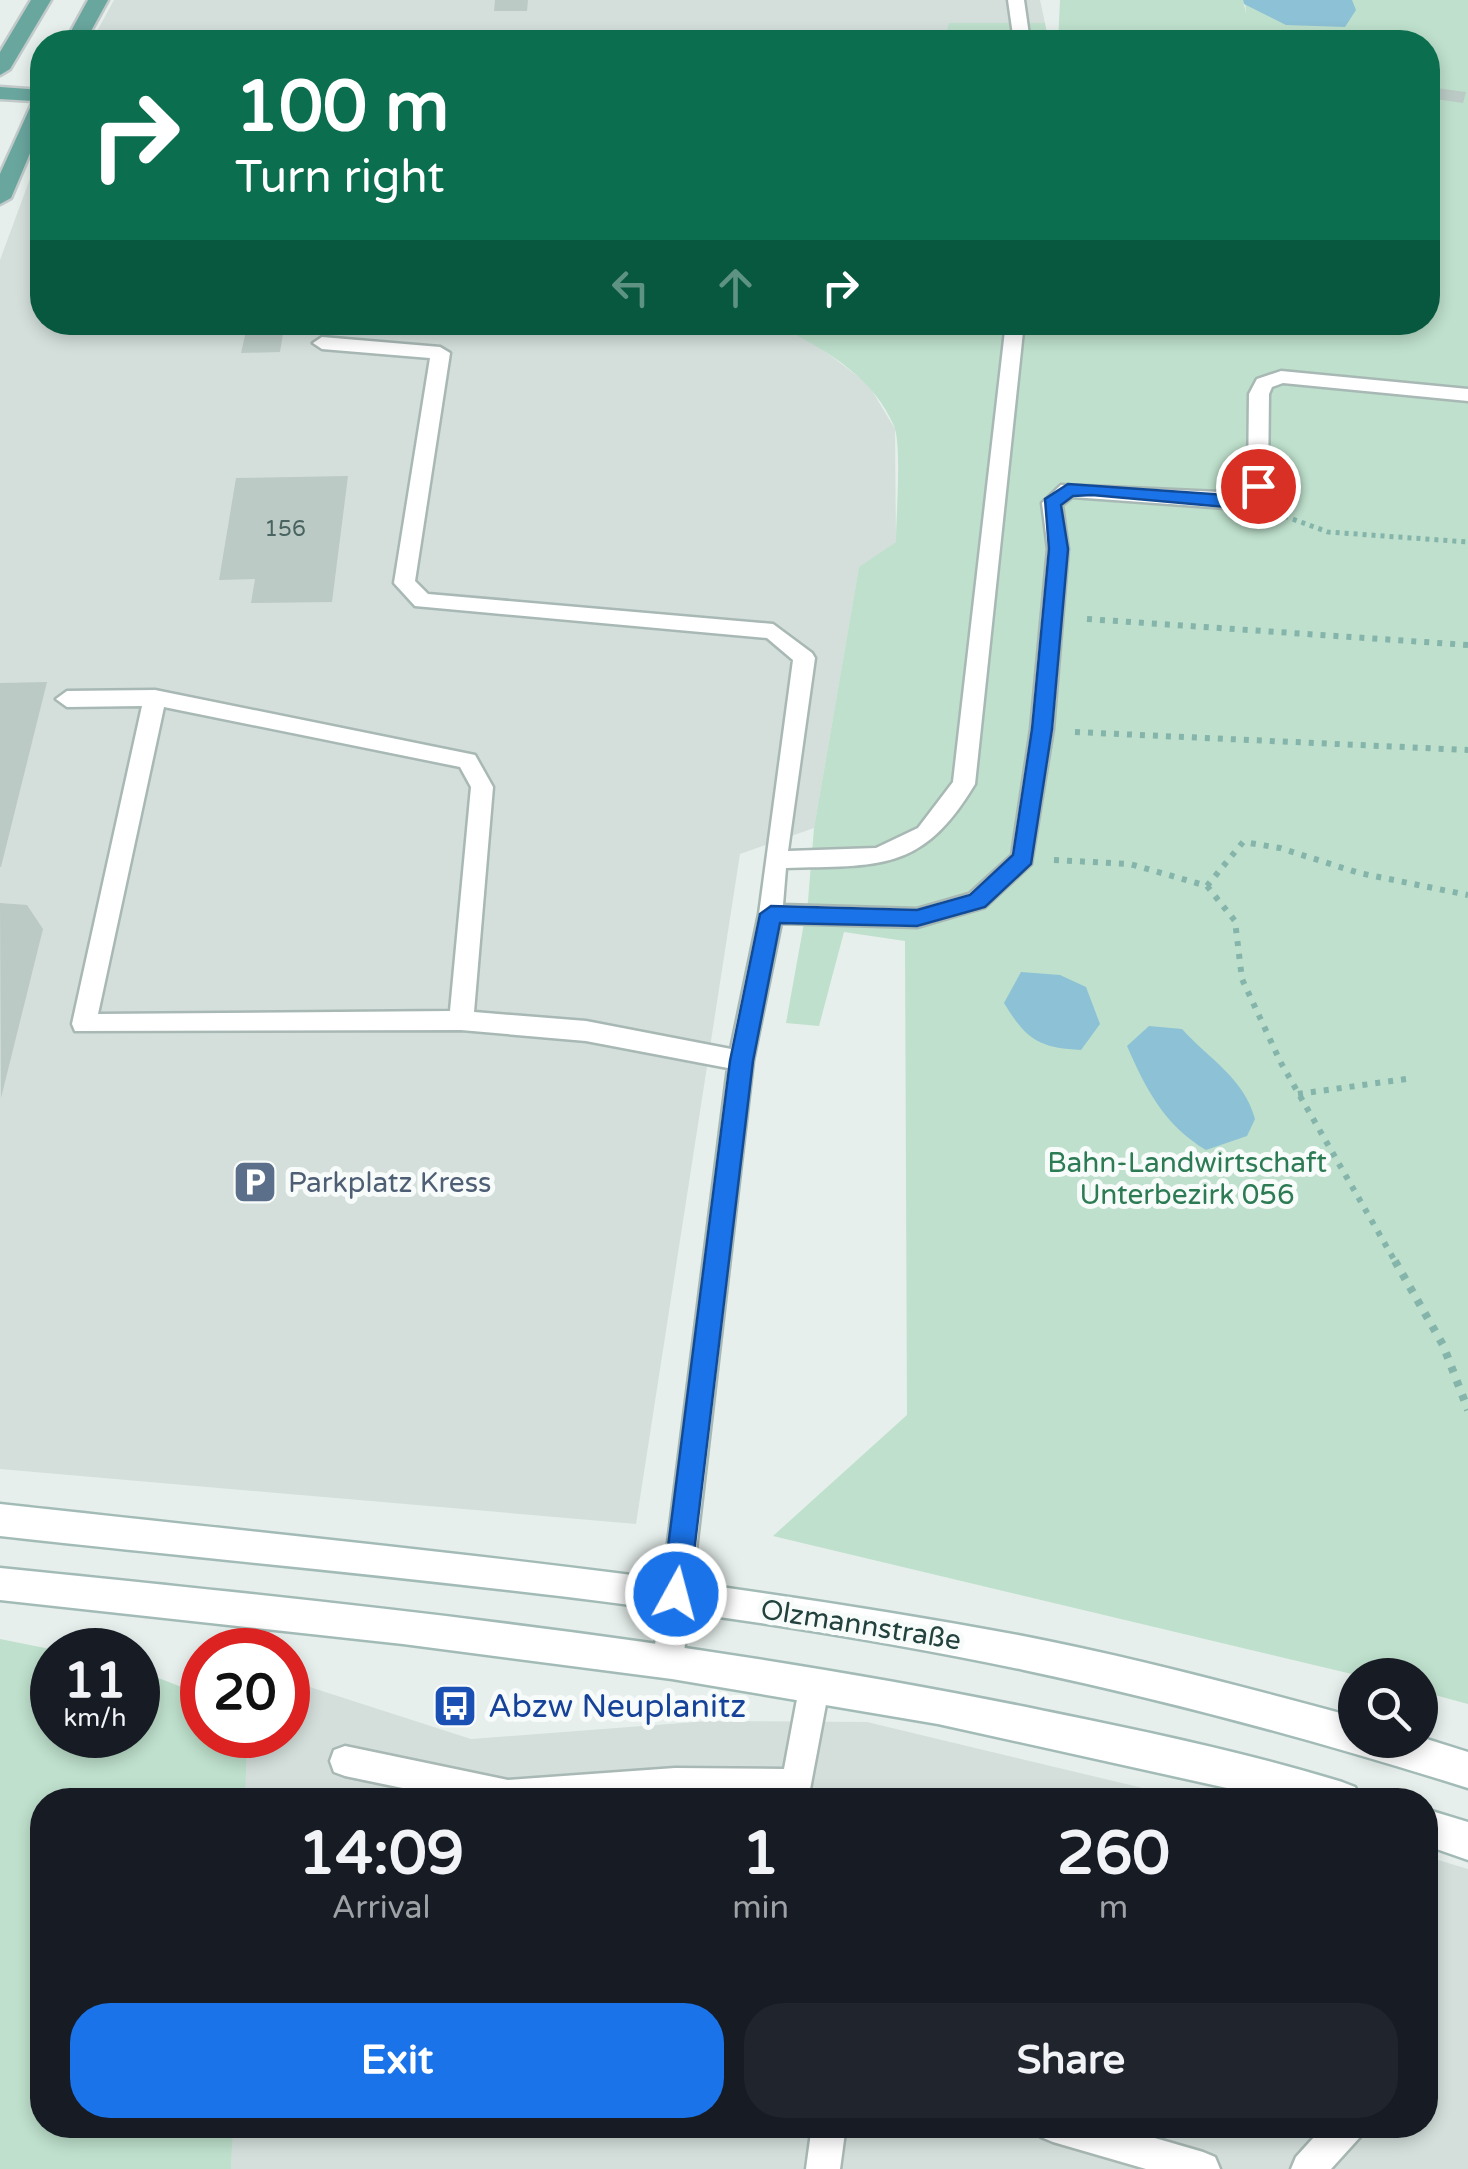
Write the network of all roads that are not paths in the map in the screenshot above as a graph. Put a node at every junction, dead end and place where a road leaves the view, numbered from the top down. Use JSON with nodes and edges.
{"nodes":[{"id":1,"x":41,"y":0,"type":"edge"},
{"id":2,"x":98,"y":0,"type":"edge"},
{"id":3,"x":1016,"y":0,"type":"edge"},
{"id":4,"x":81,"y":30,"type":"edge"},
{"id":5,"x":1020,"y":30,"type":"edge"},
{"id":6,"x":0,"y":69,"type":"edge"},
{"id":7,"x":0,"y":93,"type":"edge"},
{"id":8,"x":30,"y":97,"type":"edge"},
{"id":9,"x":30,"y":127,"type":"edge"},
{"id":10,"x":0,"y":198,"type":"edge"},
{"id":11,"x":1015,"y":335,"type":"edge"},
{"id":12,"x":322,"y":344,"type":"dead end"},
{"id":13,"x":1468,"y":395,"type":"edge"},
{"id":14,"x":154,"y":698,"type":"junction"},
{"id":15,"x":67,"y":699,"type":"dead end"},
{"id":16,"x":775,"y":860,"type":"junction"},
{"id":17,"x":771,"y":914,"type":"junction"},
{"id":18,"x":461,"y":1020,"type":"junction"},
{"id":19,"x":741,"y":1061,"type":"junction"},
{"id":20,"x":0,"y":1520,"type":"edge"},
{"id":21,"x":0,"y":1584,"type":"edge"},
{"id":22,"x":676,"y":1594,"type":"junction"},
{"id":23,"x":668,"y":1661,"type":"junction"},
{"id":24,"x":815,"y":1683,"type":"junction"},
{"id":25,"x":1338,"y":1730,"type":"edge"},
{"id":26,"x":1429,"y":1758,"type":"edge"},
{"id":27,"x":345,"y":1761,"type":"dead end"},
{"id":28,"x":1468,"y":1770,"type":"edge"},
{"id":29,"x":478,"y":1788,"type":"edge"},
{"id":30,"x":599,"y":1788,"type":"edge"},
{"id":31,"x":741,"y":1788,"type":"edge"},
{"id":32,"x":795,"y":1788,"type":"edge"},
{"id":33,"x":1302,"y":1788,"type":"edge"},
{"id":34,"x":1438,"y":1831,"type":"edge"},
{"id":35,"x":1468,"y":1841,"type":"edge"},
{"id":36,"x":827,"y":2138,"type":"edge"},
{"id":37,"x":1097,"y":2138,"type":"edge"},
{"id":38,"x":1336,"y":2138,"type":"edge"},
{"id":39,"x":823,"y":2169,"type":"edge"},
{"id":40,"x":1203,"y":2169,"type":"edge"},
{"id":41,"x":1308,"y":2169,"type":"edge"}],
"edges":[{"from":1,"to":6,"type":"main road"},
{"from":2,"to":4,"type":"main road"},
{"from":3,"to":5,"type":"lane"},
{"from":7,"to":8,"type":"main road"},
{"from":9,"to":10,"type":"main road"},
{"from":11,"to":16,"type":"lane"},
{"from":12,"to":16,"type":"lane"},
{"from":13,"to":17,"type":"lane"},
{"from":14,"to":15,"type":"lane"},
{"from":14,"to":18,"type":"lane"},
{"from":14,"to":18,"type":"lane"},
{"from":16,"to":17,"type":"lane"},
{"from":17,"to":19,"type":"lane"},
{"from":18,"to":19,"type":"lane"},
{"from":19,"to":22,"type":"lane"},
{"from":20,"to":22,"type":"main road","name":"Olzmannstraße"},
{"from":21,"to":23,"type":"main road"},
{"from":22,"to":23,"type":"lane"},
{"from":22,"to":25,"type":"main road","name":"Olzmannstraße"},
{"from":23,"to":24,"type":"main road"},
{"from":24,"to":32,"type":"lane"},
{"from":24,"to":33,"type":"main road"},
{"from":26,"to":28,"type":"main road"},
{"from":27,"to":29,"type":"lane"},
{"from":30,"to":31,"type":"lane"},
{"from":34,"to":35,"type":"main road"},
{"from":36,"to":39,"type":"lane"},
{"from":37,"to":40,"type":"lane"},
{"from":38,"to":41,"type":"lane"}]}
